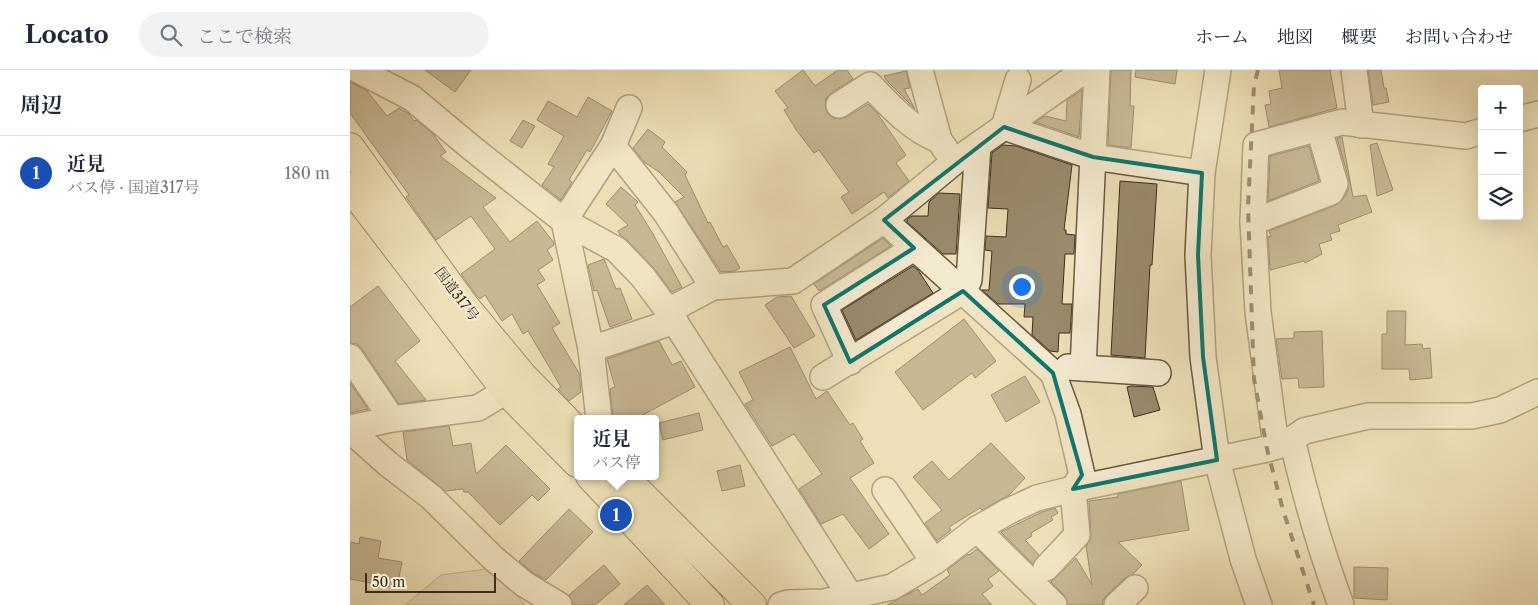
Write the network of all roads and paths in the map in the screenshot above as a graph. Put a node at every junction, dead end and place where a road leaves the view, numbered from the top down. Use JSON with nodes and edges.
{"nodes":[{"id":1,"x":358,"y":70,"type":"edge"},
{"id":2,"x":920,"y":70,"type":"edge"},
{"id":3,"x":1085,"y":70,"type":"edge"},
{"id":4,"x":1097,"y":70,"type":"edge"},
{"id":5,"x":1218,"y":70,"type":"edge"},
{"id":6,"x":1354,"y":70,"type":"edge"},
{"id":7,"x":1018,"y":80,"type":"dead end"},
{"id":8,"x":839,"y":105,"type":"dead end"},
{"id":9,"x":629,"y":108,"type":"dead end"},
{"id":10,"x":1538,"y":114,"type":"edge"},
{"id":11,"x":1523,"y":118,"type":"edge"},
{"id":12,"x":1362,"y":125,"type":"junction"},
{"id":13,"x":1004,"y":126,"type":"junction"},
{"id":14,"x":1319,"y":128,"type":"junction"},
{"id":15,"x":1478,"y":132,"type":"edge"},
{"id":16,"x":939,"y":140,"type":"junction"},
{"id":17,"x":978,"y":145,"type":"junction"},
{"id":18,"x":613,"y":146,"type":"junction"},
{"id":19,"x":350,"y":147,"type":"edge"},
{"id":20,"x":1093,"y":157,"type":"junction"},
{"id":21,"x":954,"y":162,"type":"junction"},
{"id":22,"x":1202,"y":174,"type":"junction"},
{"id":23,"x":350,"y":187,"type":"edge"},
{"id":24,"x":884,"y":220,"type":"junction"},
{"id":25,"x":564,"y":221,"type":"junction"},
{"id":26,"x":1253,"y":222,"type":"junction"},
{"id":27,"x":914,"y":248,"type":"junction"},
{"id":28,"x":713,"y":287,"type":"junction"},
{"id":29,"x":963,"y":291,"type":"junction"},
{"id":30,"x":672,"y":316,"type":"junction"},
{"id":31,"x":591,"y":349,"type":"junction"},
{"id":32,"x":350,"y":357,"type":"edge"},
{"id":33,"x":850,"y":362,"type":"junction"},
{"id":34,"x":1045,"y":365,"type":"junction"},
{"id":35,"x":1083,"y":368,"type":"junction"},
{"id":36,"x":1158,"y":373,"type":"dead end"},
{"id":37,"x":823,"y":377,"type":"dead end"},
{"id":38,"x":514,"y":384,"type":"junction"},
{"id":39,"x":1538,"y":392,"type":"edge"},
{"id":40,"x":599,"y":415,"type":"edge"},
{"id":41,"x":392,"y":419,"type":"junction"},
{"id":42,"x":574,"y":428,"type":"edge"},
{"id":43,"x":350,"y":429,"type":"edge"},
{"id":44,"x":1284,"y":443,"type":"junction"},
{"id":45,"x":574,"y":457,"type":"edge"},
{"id":46,"x":1217,"y":460,"type":"junction"},
{"id":47,"x":595,"y":480,"type":"edge"},
{"id":48,"x":627,"y":480,"type":"edge"},
{"id":49,"x":1073,"y":489,"type":"junction"},
{"id":50,"x":886,"y":490,"type":"dead end"},
{"id":51,"x":977,"y":529,"type":"junction"},
{"id":52,"x":934,"y":562,"type":"junction"},
{"id":53,"x":1046,"y":568,"type":"dead end"},
{"id":54,"x":1135,"y":588,"type":"dead end"},
{"id":55,"x":853,"y":601,"type":"edge"},
{"id":56,"x":559,"y":605,"type":"edge"},
{"id":57,"x":710,"y":605,"type":"edge"},
{"id":58,"x":752,"y":605,"type":"edge"},
{"id":59,"x":781,"y":605,"type":"edge"},
{"id":60,"x":1054,"y":605,"type":"edge"},
{"id":61,"x":1117,"y":605,"type":"edge"},
{"id":62,"x":1259,"y":605,"type":"edge"},
{"id":63,"x":1341,"y":605,"type":"edge"}],
"edges":[{"from":1,"to":25,"type":"street"},
{"from":2,"to":16,"type":"street"},
{"from":3,"to":13,"type":"street"},
{"from":4,"to":20,"type":"street"},
{"from":5,"to":22,"type":"street"},
{"from":6,"to":12,"type":"street"},
{"from":7,"to":13,"type":"street"},
{"from":8,"to":16,"type":"street"},
{"from":9,"to":18,"type":"street"},
{"from":10,"to":11,"type":"street"},
{"from":12,"to":14,"type":"street"},
{"from":12,"to":15,"type":"street"},
{"from":13,"to":17,"type":"street"},
{"from":13,"to":20,"type":"street"},
{"from":14,"to":26,"type":"street"},
{"from":14,"to":26,"type":"street"},
{"from":16,"to":21,"type":"street"},
{"from":17,"to":21,"type":"street"},
{"from":17,"to":29,"type":"street"},
{"from":18,"to":25,"type":"street"},
{"from":18,"to":28,"type":"street"},
{"from":19,"to":38,"type":"highway","name":"国道317号"},
{"from":20,"to":22,"type":"street"},
{"from":20,"to":35,"type":"street"},
{"from":21,"to":24,"type":"street"},
{"from":22,"to":46,"type":"street"},
{"from":23,"to":38,"type":"highway","name":"国道317号"},
{"from":24,"to":27,"type":"street"},
{"from":24,"to":28,"type":"street"},
{"from":25,"to":30,"type":"street"},
{"from":25,"to":31,"type":"street"},
{"from":26,"to":44,"type":"street"},
{"from":27,"to":29,"type":"street"},
{"from":27,"to":33,"type":"street"},
{"from":28,"to":30,"type":"street"},
{"from":29,"to":33,"type":"street"},
{"from":29,"to":34,"type":"street"},
{"from":30,"to":31,"type":"street"},
{"from":30,"to":55,"type":"street"},
{"from":31,"to":40,"type":"street"},
{"from":32,"to":41,"type":"street"},
{"from":33,"to":37,"type":"street"},
{"from":34,"to":35,"type":"street"},
{"from":34,"to":49,"type":"street"},
{"from":35,"to":36,"type":"street"},
{"from":38,"to":41,"type":"street"},
{"from":38,"to":42,"type":"highway","name":"国道317号"},
{"from":38,"to":45,"type":"highway","name":"国道317号"},
{"from":39,"to":44,"type":"street"},
{"from":41,"to":43,"type":"street"},
{"from":43,"to":56,"type":"street"},
{"from":44,"to":46,"type":"street"},
{"from":44,"to":63,"type":"street"},
{"from":46,"to":49,"type":"street"},
{"from":46,"to":62,"type":"street"},
{"from":47,"to":57,"type":"highway","name":"国道317号"},
{"from":48,"to":58,"type":"highway"},
{"from":49,"to":51,"type":"street"},
{"from":49,"to":53,"type":"street"},
{"from":50,"to":52,"type":"street"},
{"from":51,"to":52,"type":"street"},
{"from":51,"to":60,"type":"street"},
{"from":52,"to":55,"type":"street"},
{"from":54,"to":61,"type":"street"},
{"from":55,"to":59,"type":"street"}]}
